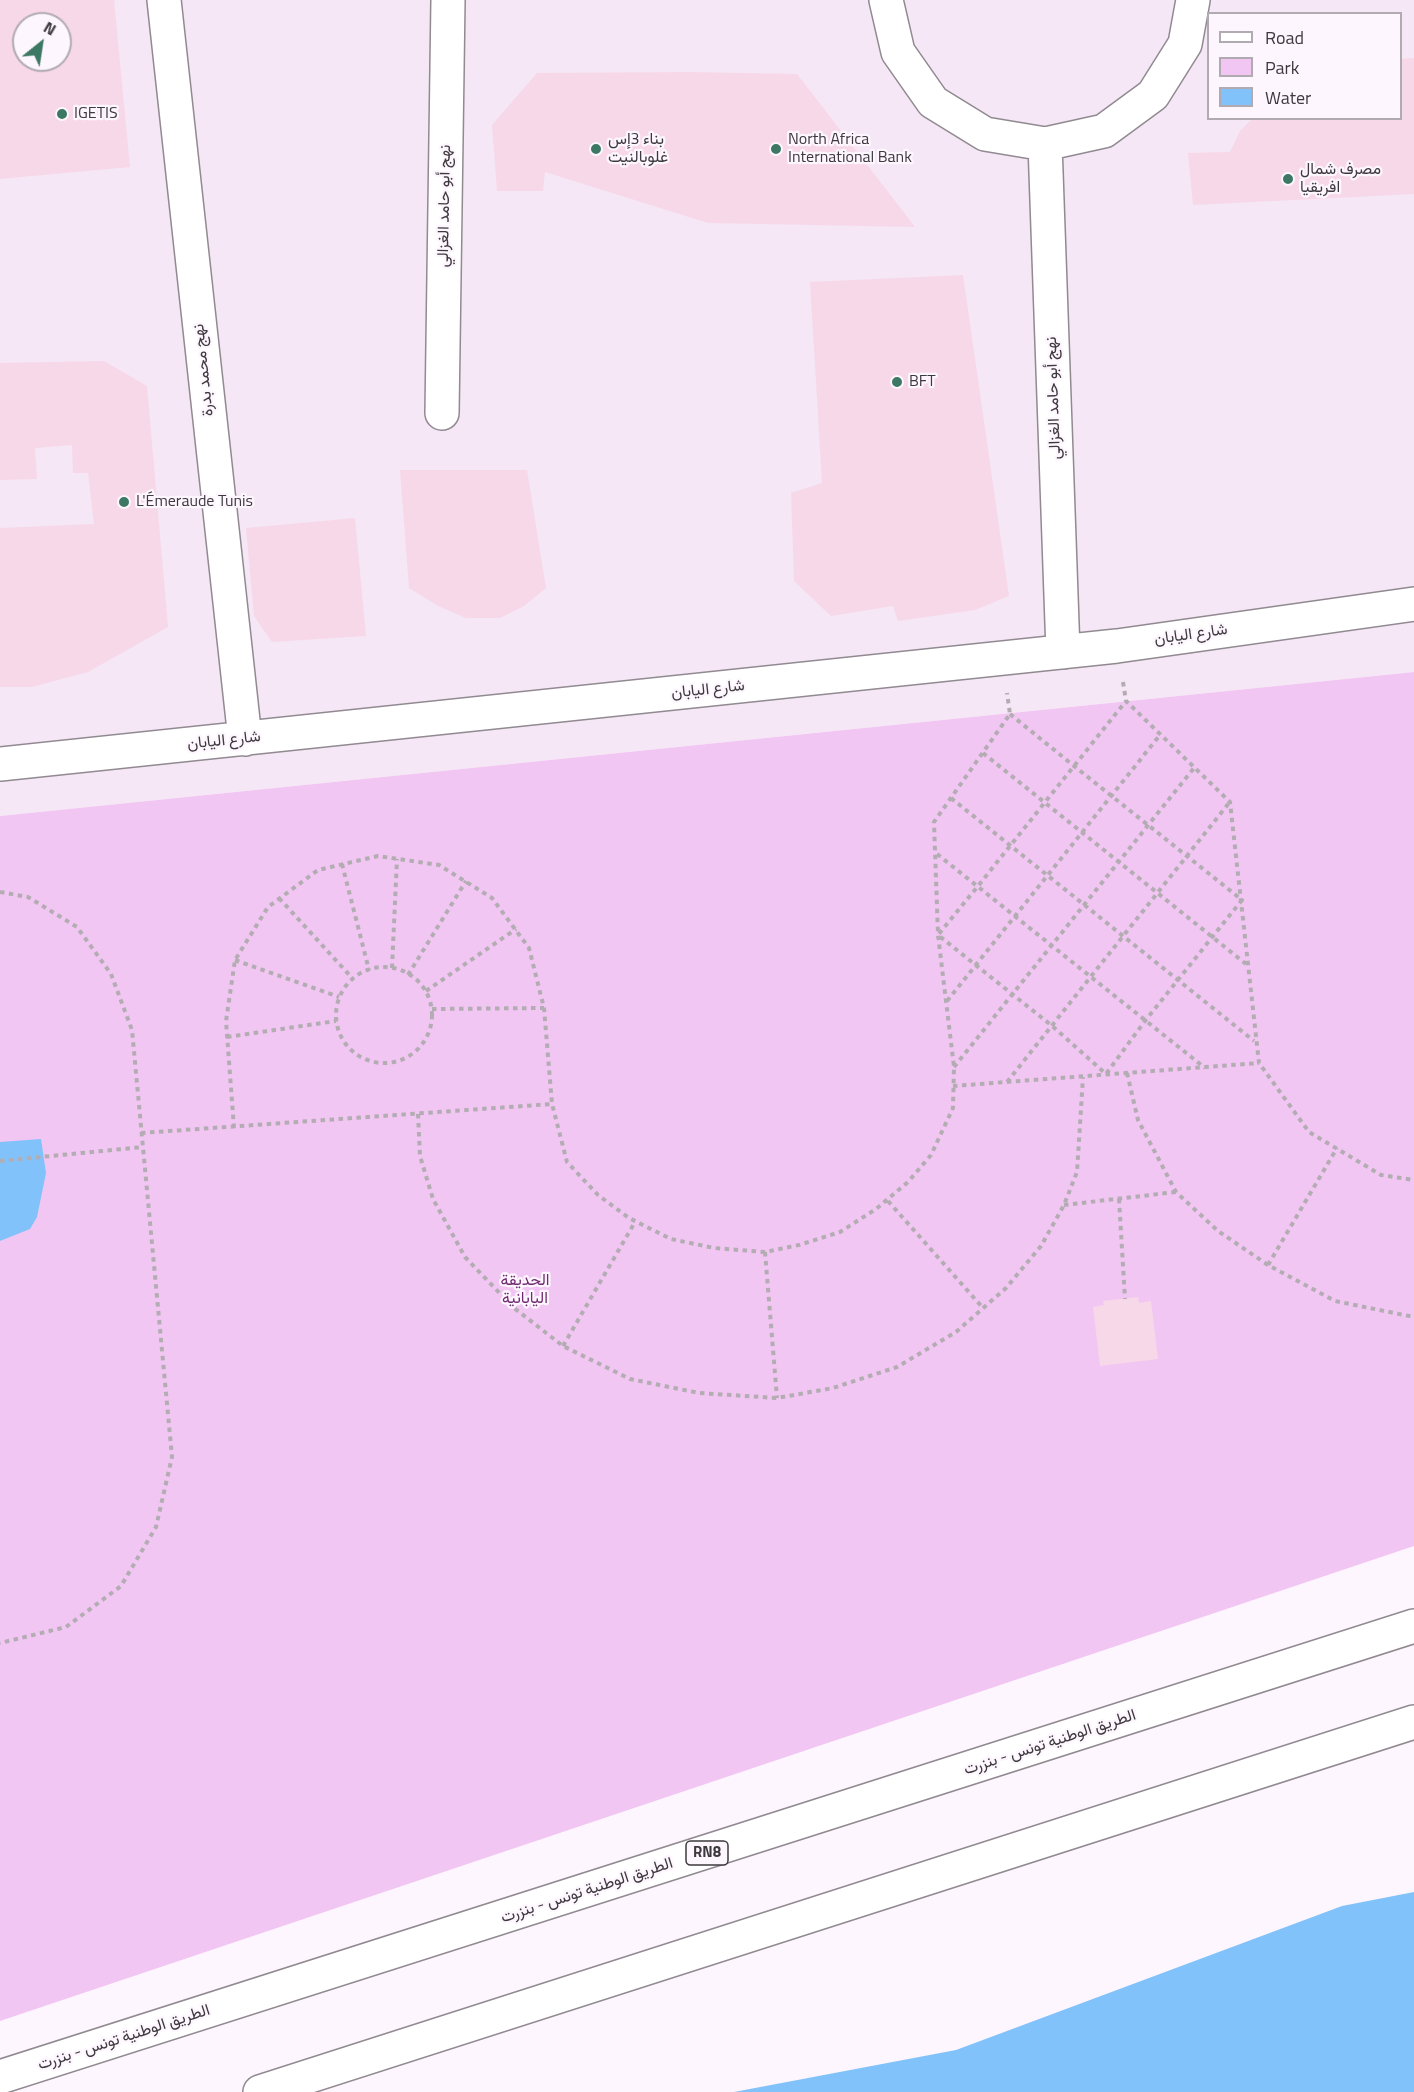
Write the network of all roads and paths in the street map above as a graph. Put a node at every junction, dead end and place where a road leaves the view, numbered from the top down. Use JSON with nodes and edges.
{"nodes":[{"id":1,"x":164,"y":0,"type":"edge"},
{"id":2,"x":448,"y":0,"type":"edge"},
{"id":3,"x":886,"y":0,"type":"edge"},
{"id":4,"x":1193,"y":0,"type":"edge"},
{"id":5,"x":1045,"y":144,"type":"junction"},
{"id":6,"x":442,"y":413,"type":"dead end"},
{"id":7,"x":1414,"y":604,"type":"edge"},
{"id":8,"x":1117,"y":646,"type":"junction"},
{"id":9,"x":1063,"y":652,"type":"junction"},
{"id":10,"x":1004,"y":658,"type":"junction"},
{"id":11,"x":1126,"y":701,"type":"junction"},
{"id":12,"x":1010,"y":714,"type":"junction"},
{"id":13,"x":1160,"y":735,"type":"junction"},
{"id":14,"x":244,"y":740,"type":"junction"},
{"id":15,"x":983,"y":753,"type":"junction"},
{"id":16,"x":0,"y":764,"type":"edge"},
{"id":17,"x":1074,"y":766,"type":"junction"},
{"id":18,"x":1194,"y":768,"type":"junction"},
{"id":19,"x":1111,"y":796,"type":"junction"},
{"id":20,"x":951,"y":798,"type":"junction"},
{"id":21,"x":1045,"y":802,"type":"junction"},
{"id":22,"x":1230,"y":802,"type":"junction"},
{"id":23,"x":1148,"y":825,"type":"junction"},
{"id":24,"x":1082,"y":832,"type":"junction"},
{"id":25,"x":1010,"y":846,"type":"junction"},
{"id":26,"x":937,"y":853,"type":"junction"},
{"id":27,"x":1186,"y":856,"type":"junction"},
{"id":28,"x":397,"y":859,"type":"junction"},
{"id":29,"x":1119,"y":862,"type":"junction"},
{"id":30,"x":342,"y":864,"type":"junction"},
{"id":31,"x":1047,"y":875,"type":"junction"},
{"id":32,"x":466,"y":881,"type":"junction"},
{"id":33,"x":978,"y":886,"type":"junction"},
{"id":34,"x":0,"y":892,"type":"edge"},
{"id":35,"x":1157,"y":893,"type":"junction"},
{"id":36,"x":279,"y":898,"type":"junction"},
{"id":37,"x":1242,"y":900,"type":"junction"},
{"id":38,"x":1084,"y":905,"type":"junction"},
{"id":39,"x":1014,"y":915,"type":"junction"},
{"id":40,"x":516,"y":929,"type":"junction"},
{"id":41,"x":938,"y":935,"type":"junction"},
{"id":42,"x":1123,"y":936,"type":"junction"},
{"id":43,"x":1213,"y":937,"type":"junction"},
{"id":44,"x":1052,"y":945,"type":"junction"},
{"id":45,"x":236,"y":960,"type":"junction"},
{"id":46,"x":1246,"y":964,"type":"junction"},
{"id":47,"x":975,"y":965,"type":"junction"},
{"id":48,"x":392,"y":968,"type":"junction"},
{"id":49,"x":369,"y":970,"type":"junction"},
{"id":50,"x":408,"y":975,"type":"junction"},
{"id":51,"x":1090,"y":976,"type":"junction"},
{"id":52,"x":353,"y":979,"type":"junction"},
{"id":53,"x":1178,"y":980,"type":"junction"},
{"id":54,"x":426,"y":991,"type":"junction"},
{"id":55,"x":1013,"y":995,"type":"junction"},
{"id":56,"x":339,"y":998,"type":"junction"},
{"id":57,"x":946,"y":1002,"type":"junction"},
{"id":58,"x":544,"y":1008,"type":"junction"},
{"id":59,"x":432,"y":1010,"type":"junction"},
{"id":60,"x":336,"y":1021,"type":"junction"},
{"id":61,"x":1145,"y":1021,"type":"junction"},
{"id":62,"x":1051,"y":1025,"type":"junction"},
{"id":63,"x":227,"y":1037,"type":"junction"},
{"id":64,"x":1255,"y":1041,"type":"junction"},
{"id":65,"x":1259,"y":1063,"type":"junction"},
{"id":66,"x":954,"y":1067,"type":"junction"},
{"id":67,"x":1205,"y":1068,"type":"junction"},
{"id":68,"x":1127,"y":1073,"type":"junction"},
{"id":69,"x":1106,"y":1074,"type":"junction"},
{"id":70,"x":1083,"y":1077,"type":"junction"},
{"id":71,"x":1007,"y":1082,"type":"junction"},
{"id":72,"x":953,"y":1086,"type":"junction"},
{"id":73,"x":552,"y":1104,"type":"junction"},
{"id":74,"x":418,"y":1114,"type":"junction"},
{"id":75,"x":234,"y":1128,"type":"junction"},
{"id":76,"x":141,"y":1133,"type":"junction"},
{"id":77,"x":143,"y":1147,"type":"junction"},
{"id":78,"x":1337,"y":1148,"type":"junction"},
{"id":79,"x":0,"y":1161,"type":"edge"},
{"id":80,"x":1414,"y":1180,"type":"edge"},
{"id":81,"x":1176,"y":1192,"type":"junction"},
{"id":82,"x":1119,"y":1199,"type":"junction"},
{"id":83,"x":888,"y":1201,"type":"junction"},
{"id":84,"x":1064,"y":1205,"type":"junction"},
{"id":85,"x":635,"y":1222,"type":"junction"},
{"id":86,"x":765,"y":1252,"type":"junction"},
{"id":87,"x":1268,"y":1265,"type":"junction"},
{"id":88,"x":1125,"y":1299,"type":"dead end"},
{"id":89,"x":983,"y":1308,"type":"junction"},
{"id":90,"x":1414,"y":1317,"type":"edge"},
{"id":91,"x":563,"y":1346,"type":"junction"},
{"id":92,"x":777,"y":1398,"type":"junction"},
{"id":93,"x":1414,"y":1626,"type":"edge"},
{"id":94,"x":0,"y":1643,"type":"edge"},
{"id":95,"x":1414,"y":1722,"type":"edge"},
{"id":96,"x":0,"y":2078,"type":"edge"},
{"id":97,"x":260,"y":2092,"type":"edge"}],
"edges":[{"from":1,"to":14,"type":"main road","name":"نهج محمد بدرة"},
{"from":2,"to":6,"type":"main road","name":"نهج أبو حامد الغزالي"},
{"from":3,"to":5,"type":"main road"},
{"from":4,"to":5,"type":"main road"},
{"from":5,"to":9,"type":"main road","name":"نهج أبو حامد الغزالي"},
{"from":7,"to":8,"type":"main road","name":"شارع اليابان"},
{"from":8,"to":9,"type":"main road","name":"شارع اليابان"},
{"from":8,"to":11,"type":"path"},
{"from":9,"to":10,"type":"main road","name":"شارع اليابان"},
{"from":10,"to":12,"type":"path"},
{"from":10,"to":14,"type":"main road","name":"شارع اليابان"},
{"from":11,"to":13,"type":"path"},
{"from":11,"to":17,"type":"path"},
{"from":12,"to":15,"type":"path"},
{"from":12,"to":17,"type":"path"},
{"from":13,"to":18,"type":"path"},
{"from":13,"to":19,"type":"path"},
{"from":14,"to":16,"type":"main road","name":"شارع اليابان"},
{"from":15,"to":20,"type":"path"},
{"from":15,"to":21,"type":"path"},
{"from":17,"to":19,"type":"path"},
{"from":17,"to":21,"type":"path"},
{"from":18,"to":22,"type":"path"},
{"from":18,"to":23,"type":"path"},
{"from":19,"to":23,"type":"path"},
{"from":19,"to":24,"type":"path"},
{"from":20,"to":25,"type":"path"},
{"from":20,"to":26,"type":"path"},
{"from":21,"to":24,"type":"path"},
{"from":21,"to":25,"type":"path"},
{"from":22,"to":27,"type":"path"},
{"from":22,"to":37,"type":"path"},
{"from":23,"to":27,"type":"path"},
{"from":23,"to":29,"type":"path"},
{"from":24,"to":29,"type":"path"},
{"from":24,"to":31,"type":"path"},
{"from":25,"to":31,"type":"path"},
{"from":25,"to":33,"type":"path"},
{"from":26,"to":33,"type":"path"},
{"from":26,"to":41,"type":"path"},
{"from":27,"to":35,"type":"path"},
{"from":27,"to":37,"type":"path"},
{"from":28,"to":30,"type":"path"},
{"from":28,"to":32,"type":"path"},
{"from":28,"to":48,"type":"path"},
{"from":29,"to":35,"type":"path"},
{"from":29,"to":38,"type":"path"},
{"from":30,"to":36,"type":"path"},
{"from":30,"to":49,"type":"path"},
{"from":31,"to":38,"type":"path"},
{"from":31,"to":39,"type":"path"},
{"from":32,"to":40,"type":"path"},
{"from":32,"to":50,"type":"path"},
{"from":33,"to":39,"type":"path"},
{"from":33,"to":41,"type":"path"},
{"from":34,"to":76,"type":"path"},
{"from":35,"to":42,"type":"path"},
{"from":35,"to":43,"type":"path"},
{"from":36,"to":45,"type":"path"},
{"from":36,"to":52,"type":"path"},
{"from":37,"to":43,"type":"path"},
{"from":37,"to":46,"type":"path"},
{"from":38,"to":42,"type":"path"},
{"from":38,"to":44,"type":"path"},
{"from":39,"to":44,"type":"path"},
{"from":39,"to":47,"type":"path"},
{"from":40,"to":54,"type":"path"},
{"from":40,"to":58,"type":"path"},
{"from":41,"to":47,"type":"path"},
{"from":41,"to":57,"type":"path"},
{"from":42,"to":51,"type":"path"},
{"from":42,"to":53,"type":"path"},
{"from":43,"to":46,"type":"path"},
{"from":43,"to":53,"type":"path"},
{"from":44,"to":51,"type":"path"},
{"from":44,"to":55,"type":"path"},
{"from":45,"to":56,"type":"path"},
{"from":45,"to":63,"type":"path"},
{"from":46,"to":64,"type":"path"},
{"from":47,"to":55,"type":"path"},
{"from":47,"to":57,"type":"path"},
{"from":48,"to":49,"type":"path"},
{"from":48,"to":50,"type":"path"},
{"from":49,"to":52,"type":"path"},
{"from":50,"to":54,"type":"path"},
{"from":51,"to":61,"type":"path"},
{"from":51,"to":62,"type":"path"},
{"from":52,"to":56,"type":"path"},
{"from":53,"to":61,"type":"path"},
{"from":53,"to":64,"type":"path"},
{"from":54,"to":59,"type":"path"},
{"from":55,"to":62,"type":"path"},
{"from":55,"to":66,"type":"path"},
{"from":56,"to":60,"type":"path"},
{"from":57,"to":66,"type":"path"},
{"from":58,"to":59,"type":"path"},
{"from":58,"to":73,"type":"path"},
{"from":59,"to":60,"type":"path"},
{"from":60,"to":63,"type":"path"},
{"from":61,"to":67,"type":"path"},
{"from":61,"to":69,"type":"path"},
{"from":62,"to":69,"type":"path"},
{"from":62,"to":71,"type":"path"},
{"from":63,"to":75,"type":"path"},
{"from":64,"to":65,"type":"path"},
{"from":65,"to":67,"type":"path"},
{"from":65,"to":78,"type":"path"},
{"from":66,"to":72,"type":"path"},
{"from":67,"to":68,"type":"path"},
{"from":68,"to":69,"type":"path"},
{"from":68,"to":81,"type":"path"},
{"from":69,"to":70,"type":"path"},
{"from":70,"to":71,"type":"path"},
{"from":70,"to":84,"type":"path"},
{"from":71,"to":72,"type":"path"},
{"from":72,"to":83,"type":"path"},
{"from":73,"to":74,"type":"path"},
{"from":73,"to":85,"type":"path"},
{"from":74,"to":75,"type":"path"},
{"from":74,"to":91,"type":"path"},
{"from":75,"to":76,"type":"path"},
{"from":76,"to":77,"type":"path"},
{"from":77,"to":79,"type":"path"},
{"from":77,"to":94,"type":"path"},
{"from":78,"to":80,"type":"path"},
{"from":78,"to":87,"type":"path"},
{"from":81,"to":82,"type":"path"},
{"from":81,"to":87,"type":"path"},
{"from":82,"to":84,"type":"path"},
{"from":82,"to":88,"type":"path"},
{"from":83,"to":86,"type":"path"},
{"from":83,"to":89,"type":"path"},
{"from":84,"to":89,"type":"path"},
{"from":85,"to":86,"type":"path"},
{"from":85,"to":91,"type":"path"},
{"from":86,"to":92,"type":"path"},
{"from":87,"to":90,"type":"path"},
{"from":89,"to":92,"type":"path"},
{"from":91,"to":92,"type":"path"},
{"from":93,"to":96,"type":"main road","name":"الطريق الوطنية تونس - بنزرت","number":"RN8"},
{"from":95,"to":97,"type":"main road"}]}
